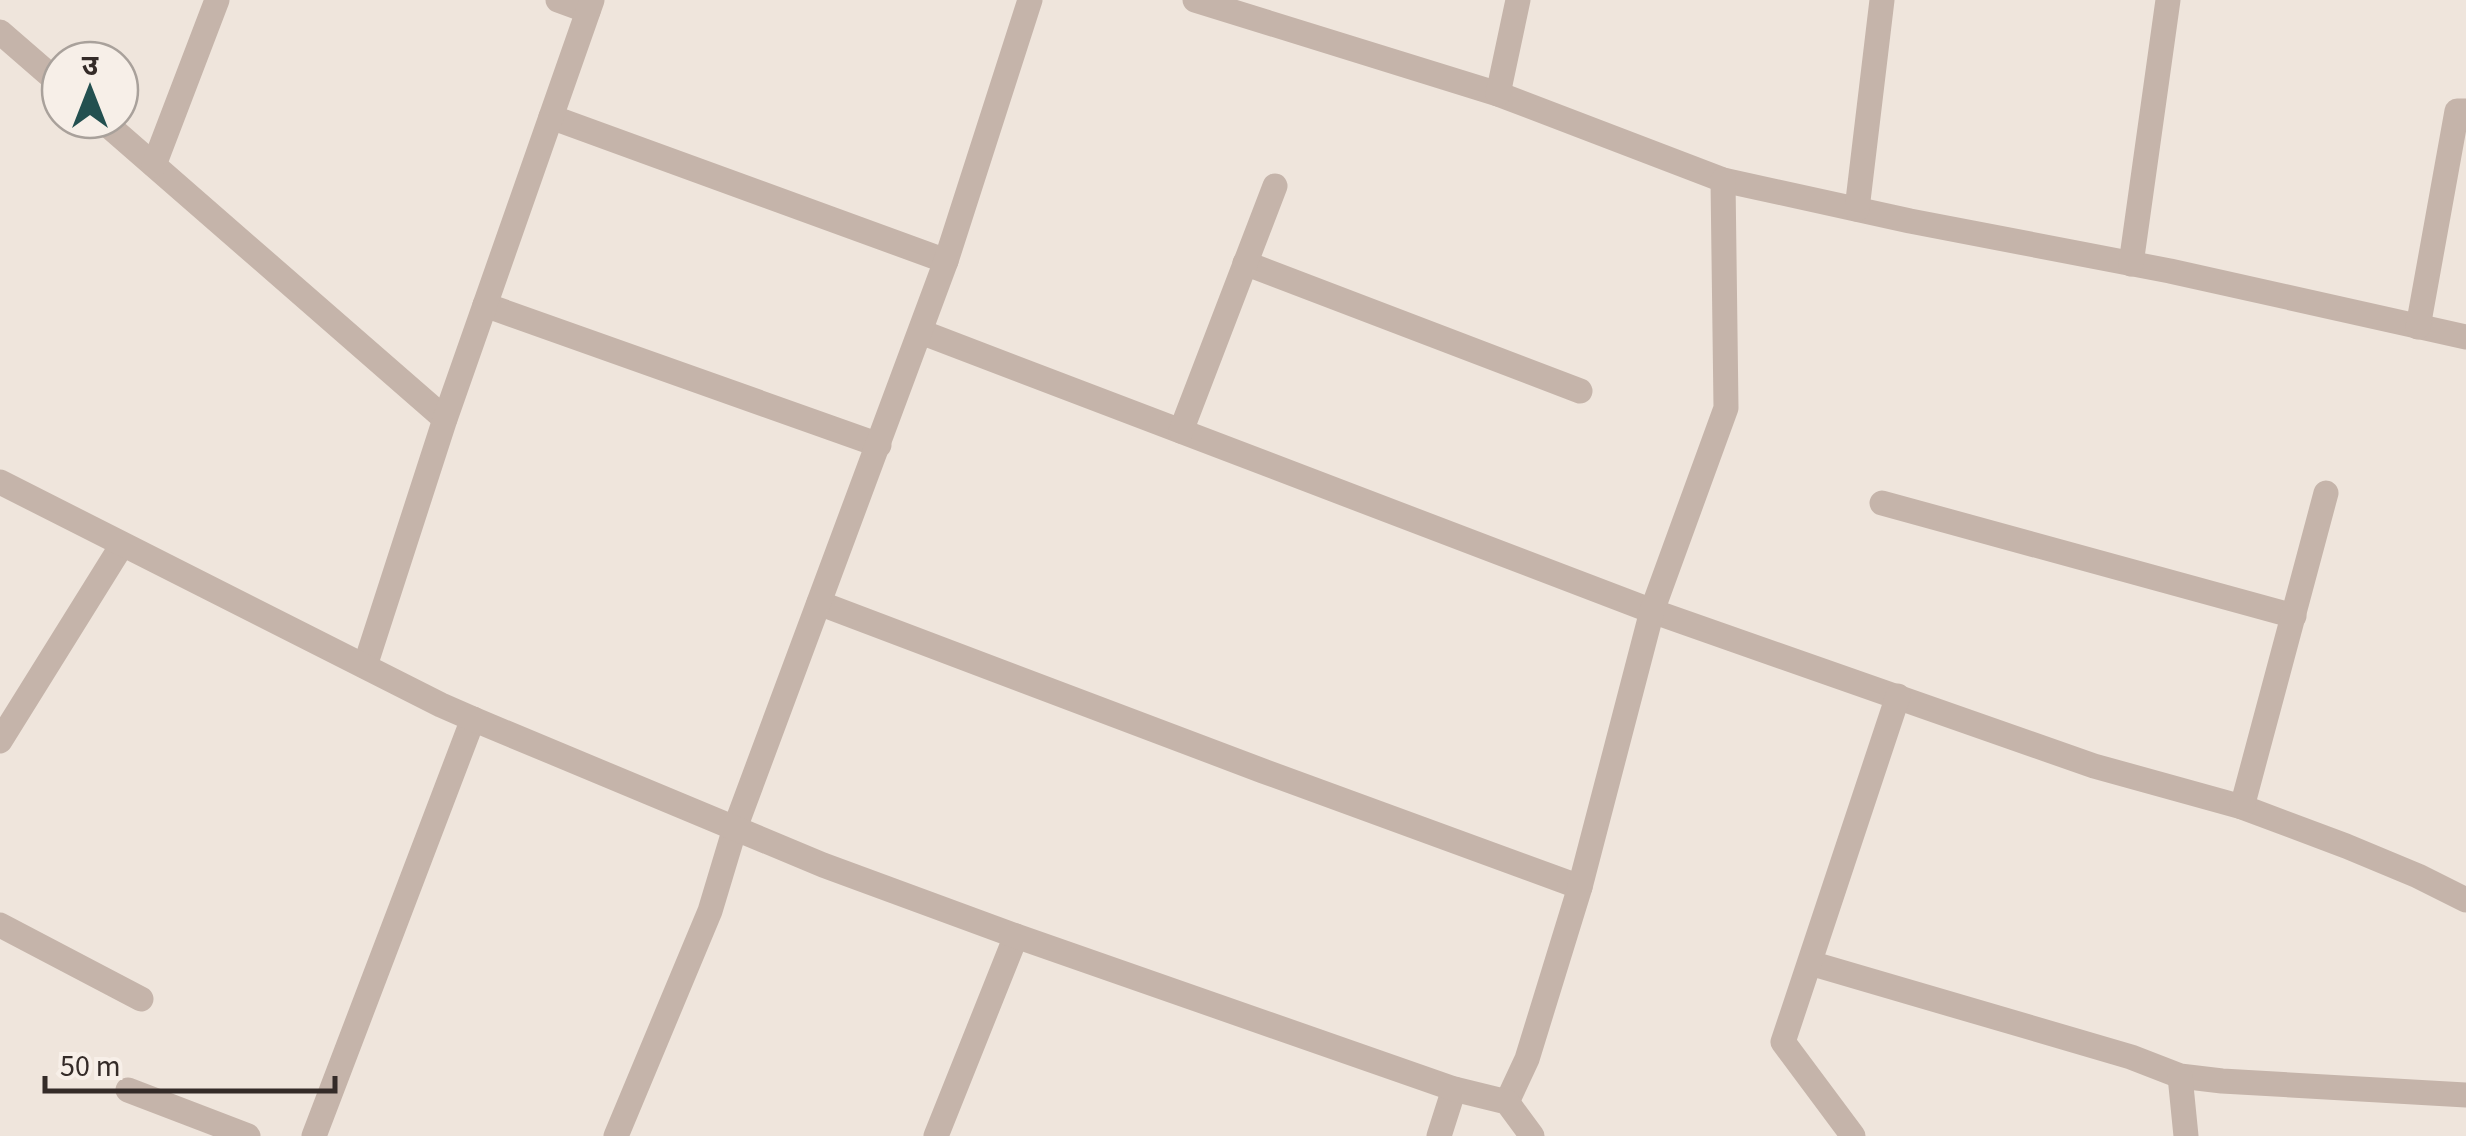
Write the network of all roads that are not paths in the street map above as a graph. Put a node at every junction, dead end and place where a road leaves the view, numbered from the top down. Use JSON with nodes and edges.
{"nodes":[{"id":1,"x":217,"y":0,"type":"edge"},
{"id":2,"x":558,"y":0,"type":"edge"},
{"id":3,"x":1030,"y":0,"type":"edge"},
{"id":4,"x":1195,"y":0,"type":"edge"},
{"id":5,"x":1518,"y":0,"type":"edge"},
{"id":6,"x":1882,"y":0,"type":"edge"},
{"id":7,"x":2168,"y":0,"type":"edge"},
{"id":8,"x":590,"y":6,"type":"edge"},
{"id":9,"x":0,"y":32,"type":"edge"},
{"id":10,"x":40,"y":67,"type":"edge"},
{"id":11,"x":1498,"y":94,"type":"junction"},
{"id":12,"x":2466,"y":111,"type":"edge"},
{"id":13,"x":551,"y":117,"type":"junction"},
{"id":14,"x":125,"y":140,"type":"edge"},
{"id":15,"x":154,"y":166,"type":"junction"},
{"id":16,"x":1724,"y":180,"type":"junction"},
{"id":17,"x":1274,"y":186,"type":"dead end"},
{"id":18,"x":1857,"y":209,"type":"junction"},
{"id":19,"x":946,"y":261,"type":"junction"},
{"id":20,"x":1245,"y":263,"type":"junction"},
{"id":21,"x":2132,"y":264,"type":"junction"},
{"id":22,"x":485,"y":305,"type":"junction"},
{"id":23,"x":2418,"y":327,"type":"junction"},
{"id":24,"x":920,"y":332,"type":"junction"},
{"id":25,"x":2466,"y":338,"type":"edge"},
{"id":26,"x":1580,"y":391,"type":"dead end"},
{"id":27,"x":445,"y":419,"type":"junction"},
{"id":28,"x":1181,"y":431,"type":"junction"},
{"id":29,"x":879,"y":445,"type":"junction"},
{"id":30,"x":0,"y":482,"type":"edge"},
{"id":31,"x":2326,"y":492,"type":"dead end"},
{"id":32,"x":1882,"y":503,"type":"dead end"},
{"id":33,"x":122,"y":545,"type":"junction"},
{"id":34,"x":820,"y":603,"type":"junction"},
{"id":35,"x":1652,"y":610,"type":"junction"},
{"id":36,"x":2294,"y":616,"type":"junction"},
{"id":37,"x":366,"y":666,"type":"junction"},
{"id":38,"x":1898,"y":696,"type":"junction"},
{"id":39,"x":474,"y":719,"type":"junction"},
{"id":40,"x":0,"y":741,"type":"edge"},
{"id":41,"x":2242,"y":808,"type":"junction"},
{"id":42,"x":735,"y":828,"type":"junction"},
{"id":43,"x":1580,"y":887,"type":"junction"},
{"id":44,"x":2466,"y":900,"type":"edge"},
{"id":45,"x":0,"y":925,"type":"edge"},
{"id":46,"x":1016,"y":936,"type":"junction"},
{"id":47,"x":1810,"y":963,"type":"junction"},
{"id":48,"x":141,"y":999,"type":"dead end"},
{"id":49,"x":2180,"y":1076,"type":"junction"},
{"id":50,"x":1454,"y":1089,"type":"junction"},
{"id":51,"x":128,"y":1090,"type":"dead end"},
{"id":52,"x":2466,"y":1095,"type":"edge"},
{"id":53,"x":1507,"y":1102,"type":"junction"},
{"id":54,"x":248,"y":1136,"type":"edge"},
{"id":55,"x":314,"y":1136,"type":"edge"},
{"id":56,"x":616,"y":1136,"type":"edge"},
{"id":57,"x":936,"y":1136,"type":"edge"},
{"id":58,"x":1439,"y":1136,"type":"edge"},
{"id":59,"x":1532,"y":1136,"type":"edge"},
{"id":60,"x":1853,"y":1136,"type":"edge"},
{"id":61,"x":2186,"y":1136,"type":"edge"}],
"edges":[{"from":1,"to":15,"type":"street"},
{"from":2,"to":8,"type":"street"},
{"from":3,"to":19,"type":"street"},
{"from":4,"to":11,"type":"street"},
{"from":5,"to":11,"type":"street"},
{"from":6,"to":18,"type":"street"},
{"from":7,"to":21,"type":"street"},
{"from":8,"to":13,"type":"street"},
{"from":9,"to":10,"type":"street"},
{"from":11,"to":16,"type":"street"},
{"from":12,"to":23,"type":"street"},
{"from":13,"to":19,"type":"street"},
{"from":13,"to":22,"type":"street"},
{"from":14,"to":15,"type":"street"},
{"from":15,"to":27,"type":"street"},
{"from":16,"to":18,"type":"street"},
{"from":16,"to":35,"type":"street"},
{"from":17,"to":20,"type":"street"},
{"from":18,"to":21,"type":"street"},
{"from":19,"to":24,"type":"street"},
{"from":20,"to":26,"type":"street"},
{"from":20,"to":28,"type":"street"},
{"from":21,"to":23,"type":"street"},
{"from":22,"to":27,"type":"street"},
{"from":22,"to":29,"type":"street"},
{"from":23,"to":25,"type":"street"},
{"from":24,"to":28,"type":"street"},
{"from":24,"to":29,"type":"street"},
{"from":27,"to":37,"type":"street"},
{"from":28,"to":35,"type":"street"},
{"from":29,"to":34,"type":"street"},
{"from":30,"to":33,"type":"street"},
{"from":31,"to":36,"type":"street"},
{"from":32,"to":36,"type":"street"},
{"from":33,"to":37,"type":"street"},
{"from":33,"to":40,"type":"street"},
{"from":34,"to":42,"type":"street"},
{"from":34,"to":43,"type":"street"},
{"from":35,"to":38,"type":"street"},
{"from":35,"to":43,"type":"street"},
{"from":36,"to":41,"type":"street"},
{"from":37,"to":39,"type":"street"},
{"from":38,"to":41,"type":"street"},
{"from":38,"to":47,"type":"street"},
{"from":39,"to":42,"type":"street"},
{"from":39,"to":55,"type":"street"},
{"from":41,"to":44,"type":"street"},
{"from":42,"to":46,"type":"street"},
{"from":42,"to":56,"type":"street"},
{"from":43,"to":53,"type":"street"},
{"from":45,"to":48,"type":"street"},
{"from":46,"to":50,"type":"street"},
{"from":46,"to":57,"type":"street"},
{"from":47,"to":49,"type":"street"},
{"from":47,"to":60,"type":"street"},
{"from":49,"to":52,"type":"street"},
{"from":49,"to":61,"type":"street"},
{"from":50,"to":53,"type":"street"},
{"from":50,"to":58,"type":"street"},
{"from":51,"to":54,"type":"street"},
{"from":53,"to":59,"type":"street"}]}
